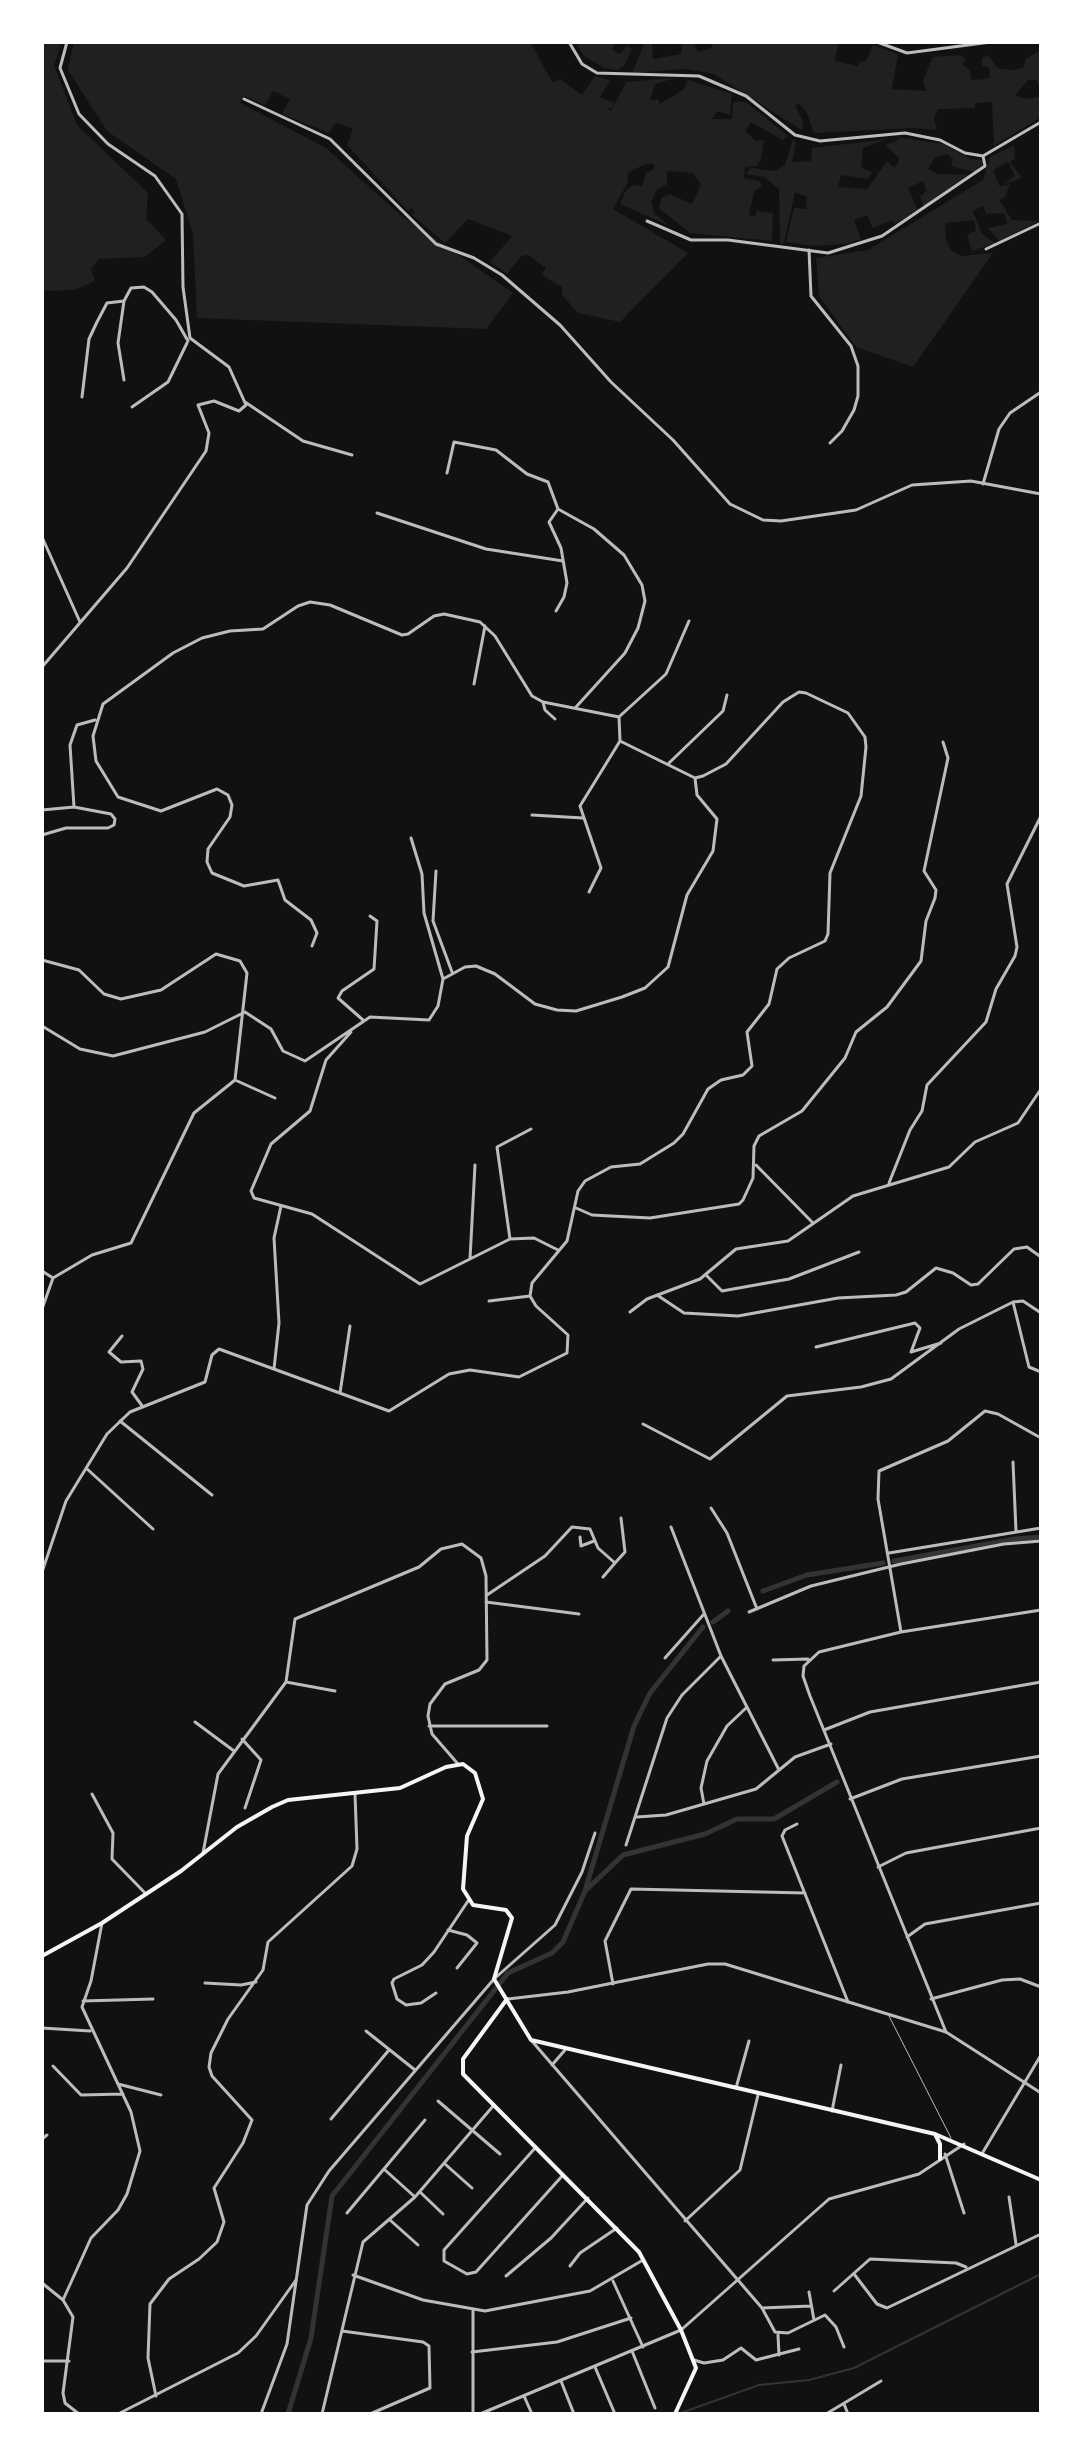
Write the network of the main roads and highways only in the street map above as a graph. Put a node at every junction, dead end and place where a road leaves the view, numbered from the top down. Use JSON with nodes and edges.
{"nodes":[{"id":1,"x":42,"y":1956,"type":"edge"},
{"id":2,"x":506,"y":1998,"type":"junction"},
{"id":3,"x":935,"y":2134,"type":"junction"},
{"id":4,"x":940,"y":2159,"type":"road end"},
{"id":5,"x":1041,"y":2180,"type":"edge"},
{"id":6,"x":675,"y":2414,"type":"edge"}],
"edges":[{"from":1,"to":2,"type":"main road"},
{"from":2,"to":3,"type":"main road"},
{"from":2,"to":6,"type":"main road"},
{"from":3,"to":4,"type":"main road"},
{"from":3,"to":5,"type":"main road"}]}
